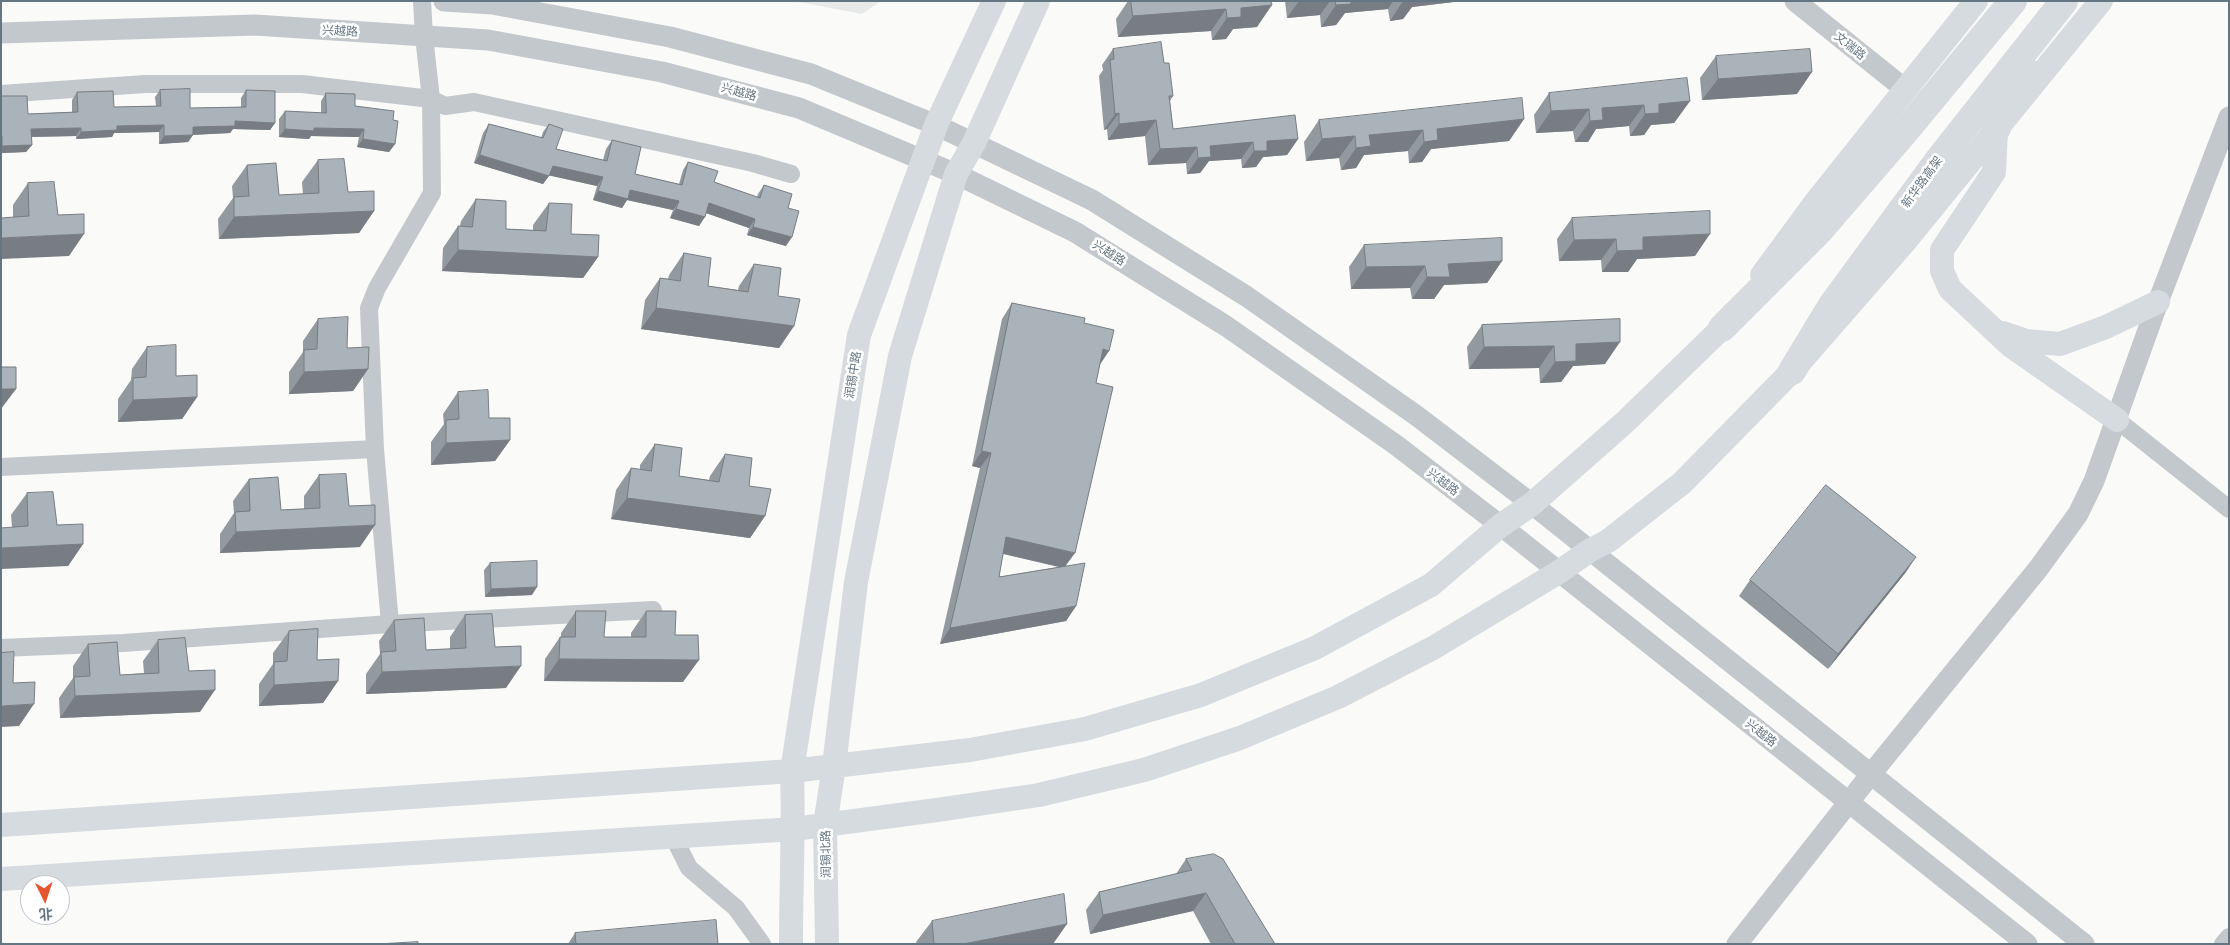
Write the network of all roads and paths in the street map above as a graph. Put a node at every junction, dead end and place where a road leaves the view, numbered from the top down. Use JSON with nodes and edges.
{"nodes":[{"id":1,"x":422,"y":1,"type":"edge"},
{"id":2,"x":444,"y":1,"type":"edge"},
{"id":3,"x":994,"y":1,"type":"edge"},
{"id":4,"x":1038,"y":1,"type":"edge"},
{"id":5,"x":1795,"y":1,"type":"edge"},
{"id":6,"x":1976,"y":1,"type":"edge"},
{"id":7,"x":2013,"y":1,"type":"edge"},
{"id":8,"x":2064,"y":1,"type":"edge"},
{"id":9,"x":2084,"y":1,"type":"edge"},
{"id":10,"x":2101,"y":1,"type":"edge"},
{"id":11,"x":1,"y":33,"type":"edge"},
{"id":12,"x":424,"y":36,"type":"junction"},
{"id":13,"x":1906,"y":90,"type":"junction"},
{"id":14,"x":1,"y":94,"type":"edge"},
{"id":15,"x":431,"y":100,"type":"junction"},
{"id":16,"x":2229,"y":117,"type":"edge"},
{"id":17,"x":936,"y":125,"type":"junction"},
{"id":18,"x":1996,"y":130,"type":"junction"},
{"id":19,"x":974,"y":143,"type":"junction"},
{"id":20,"x":923,"y":160,"type":"junction"},
{"id":21,"x":791,"y":174,"type":"dead end"},
{"id":22,"x":956,"y":174,"type":"junction"},
{"id":23,"x":2158,"y":302,"type":"junction"},
{"id":24,"x":1722,"y":328,"type":"junction"},
{"id":25,"x":1995,"y":331,"type":"junction"},
{"id":26,"x":1792,"y":371,"type":"junction"},
{"id":27,"x":2117,"y":420,"type":"junction"},
{"id":28,"x":375,"y":448,"type":"junction"},
{"id":29,"x":1,"y":467,"type":"edge"},
{"id":30,"x":1532,"y":504,"type":"junction"},
{"id":31,"x":2229,"y":509,"type":"edge"},
{"id":32,"x":1500,"y":526,"type":"junction"},
{"id":33,"x":1589,"y":551,"type":"junction"},
{"id":34,"x":1559,"y":572,"type":"junction"},
{"id":35,"x":654,"y":610,"type":"edge"},
{"id":36,"x":390,"y":624,"type":"junction"},
{"id":37,"x":1,"y":648,"type":"edge"},
{"id":38,"x":834,"y":766,"type":"junction"},
{"id":39,"x":792,"y":770,"type":"junction"},
{"id":40,"x":1871,"y":774,"type":"junction"},
{"id":41,"x":1849,"y":802,"type":"junction"},
{"id":42,"x":1,"y":825,"type":"edge"},
{"id":43,"x":825,"y":825,"type":"junction"},
{"id":44,"x":794,"y":829,"type":"junction"},
{"id":45,"x":673,"y":836,"type":"junction"},
{"id":46,"x":1,"y":879,"type":"edge"},
{"id":47,"x":2229,"y":937,"type":"edge"},
{"id":48,"x":762,"y":944,"type":"edge"},
{"id":49,"x":791,"y":944,"type":"edge"},
{"id":50,"x":827,"y":944,"type":"edge"},
{"id":51,"x":1737,"y":944,"type":"edge"},
{"id":52,"x":2027,"y":944,"type":"edge"},
{"id":53,"x":2084,"y":944,"type":"edge"},
{"id":54,"x":2222,"y":944,"type":"edge"}],
"edges":[{"from":1,"to":12,"type":"street"},
{"from":2,"to":17,"type":"street"},
{"from":3,"to":17,"type":"main road","name":"润锡中路"},
{"from":4,"to":19,"type":"main road"},
{"from":5,"to":13,"type":"street","name":"文瑞路"},
{"from":6,"to":13,"type":"main road"},
{"from":7,"to":24,"type":"highway"},
{"from":8,"to":26,"type":"highway","name":"新华路高架"},
{"from":9,"to":18,"type":"highway"},
{"from":10,"to":18,"type":"main road"},
{"from":11,"to":12,"type":"street","name":"兴越路"},
{"from":12,"to":15,"type":"street"},
{"from":12,"to":20,"type":"street","name":"兴越路"},
{"from":13,"to":24,"type":"main road"},
{"from":14,"to":15,"type":"street"},
{"from":15,"to":21,"type":"street"},
{"from":15,"to":28,"type":"street"},
{"from":16,"to":23,"type":"street"},
{"from":17,"to":19,"type":"street"},
{"from":17,"to":20,"type":"main road","name":"润锡中路"},
{"from":18,"to":25,"type":"main road"},
{"from":18,"to":26,"type":"main road"},
{"from":19,"to":22,"type":"main road"},
{"from":19,"to":30,"type":"street"},
{"from":20,"to":22,"type":"street","name":"兴越路"},
{"from":20,"to":39,"type":"main road","name":"润锡中路"},
{"from":22,"to":32,"type":"street","name":"兴越路"},
{"from":22,"to":38,"type":"main road"},
{"from":23,"to":25,"type":"main road"},
{"from":23,"to":27,"type":"street"},
{"from":24,"to":30,"type":"main road"},
{"from":25,"to":27,"type":"main road"},
{"from":26,"to":33,"type":"main road"},
{"from":27,"to":31,"type":"street"},
{"from":27,"to":40,"type":"street"},
{"from":28,"to":29,"type":"street"},
{"from":28,"to":36,"type":"street"},
{"from":30,"to":32,"type":"main road"},
{"from":30,"to":33,"type":"street"},
{"from":32,"to":34,"type":"street","name":"兴越路"},
{"from":32,"to":38,"type":"main road"},
{"from":33,"to":34,"type":"main road"},
{"from":33,"to":40,"type":"street"},
{"from":34,"to":41,"type":"street","name":"兴越路"},
{"from":34,"to":43,"type":"main road"},
{"from":35,"to":36,"type":"street"},
{"from":36,"to":37,"type":"street"},
{"from":38,"to":39,"type":"main road"},
{"from":38,"to":43,"type":"main road","name":"润锡北路"},
{"from":39,"to":42,"type":"main road"},
{"from":39,"to":44,"type":"main road"},
{"from":40,"to":41,"type":"street"},
{"from":40,"to":53,"type":"street"},
{"from":41,"to":51,"type":"street"},
{"from":41,"to":52,"type":"street","name":"兴越路"},
{"from":43,"to":44,"type":"main road"},
{"from":43,"to":50,"type":"main road","name":"润锡北路"},
{"from":44,"to":45,"type":"main road"},
{"from":44,"to":49,"type":"main road"},
{"from":45,"to":46,"type":"main road"},
{"from":45,"to":48,"type":"street"},
{"from":47,"to":54,"type":"street"}]}
